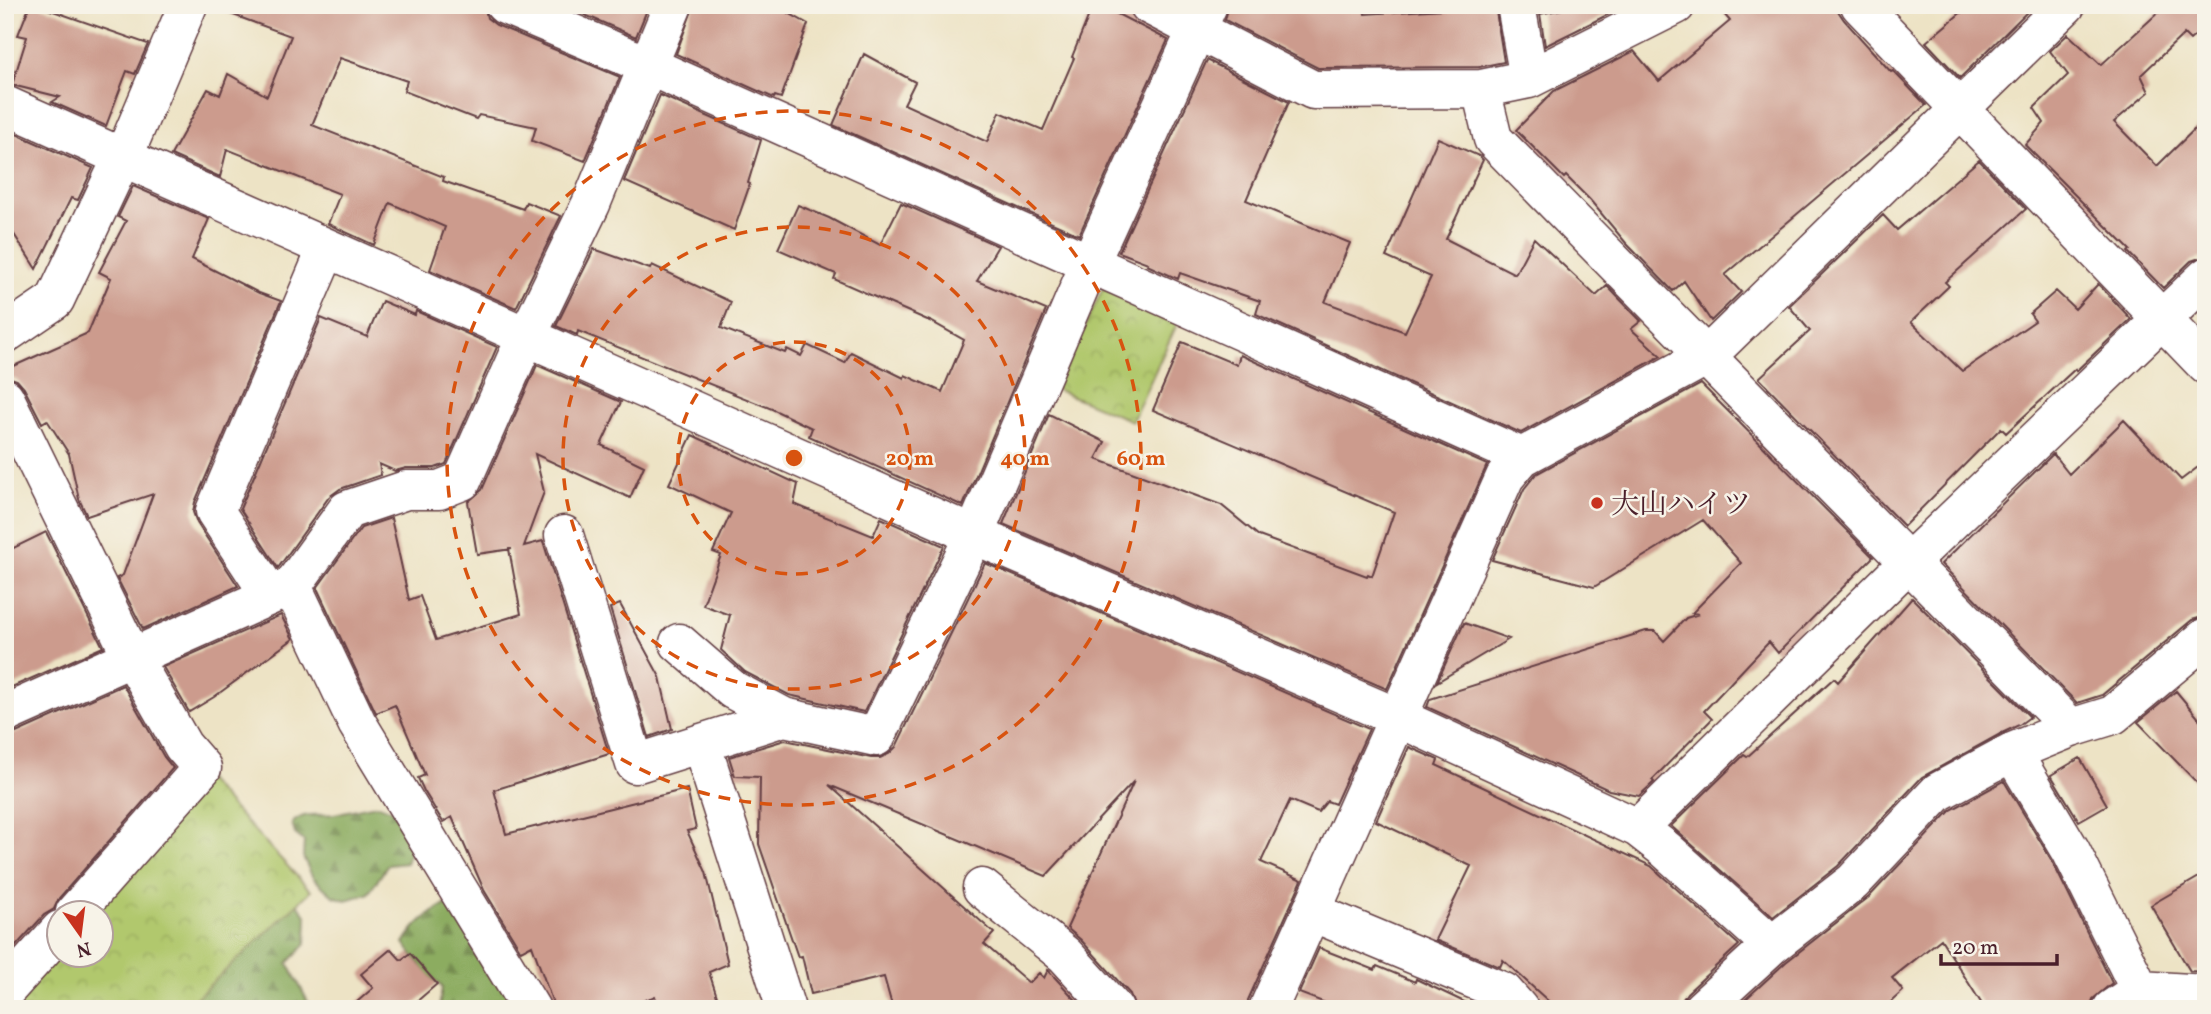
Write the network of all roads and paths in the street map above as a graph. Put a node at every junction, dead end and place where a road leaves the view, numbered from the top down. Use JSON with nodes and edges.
{"nodes":[{"id":1,"x":188,"y":5,"type":"edge"},
{"id":2,"x":505,"y":5,"type":"edge"},
{"id":3,"x":673,"y":5,"type":"edge"},
{"id":4,"x":1149,"y":5,"type":"edge"},
{"id":5,"x":1516,"y":5,"type":"edge"},
{"id":6,"x":1676,"y":5,"type":"edge"},
{"id":7,"x":1860,"y":5,"type":"edge"},
{"id":8,"x":2066,"y":5,"type":"edge"},
{"id":9,"x":1203,"y":19,"type":"edge"},
{"id":10,"x":649,"y":66,"type":"junction"},
{"id":11,"x":1529,"y":79,"type":"junction"},
{"id":12,"x":1481,"y":89,"type":"junction"},
{"id":13,"x":5,"y":105,"type":"edge"},
{"id":14,"x":1958,"y":110,"type":"junction"},
{"id":15,"x":123,"y":157,"type":"junction"},
{"id":16,"x":327,"y":248,"type":"junction"},
{"id":17,"x":1089,"y":265,"type":"junction"},
{"id":18,"x":2206,"y":277,"type":"edge"},
{"id":19,"x":2162,"y":320,"type":"junction"},
{"id":20,"x":5,"y":334,"type":"edge"},
{"id":21,"x":527,"y":335,"type":"junction"},
{"id":22,"x":1707,"y":356,"type":"junction"},
{"id":23,"x":2206,"y":365,"type":"edge"},
{"id":24,"x":5,"y":398,"type":"edge"},
{"id":25,"x":1522,"y":457,"type":"junction"},
{"id":26,"x":974,"y":534,"type":"junction"},
{"id":27,"x":564,"y":535,"type":"dead end"},
{"id":28,"x":1909,"y":562,"type":"junction"},
{"id":29,"x":281,"y":591,"type":"junction"},
{"id":30,"x":2206,"y":637,"type":"edge"},
{"id":31,"x":679,"y":643,"type":"dead end"},
{"id":32,"x":132,"y":657,"type":"junction"},
{"id":33,"x":5,"y":714,"type":"edge"},
{"id":34,"x":784,"y":717,"type":"junction"},
{"id":35,"x":1399,"y":718,"type":"junction"},
{"id":36,"x":2071,"y":728,"type":"junction"},
{"id":37,"x":701,"y":743,"type":"junction"},
{"id":38,"x":2012,"y":752,"type":"junction"},
{"id":39,"x":1638,"y":828,"type":"junction"},
{"id":40,"x":982,"y":888,"type":"dead end"},
{"id":41,"x":87,"y":898,"type":"edge"},
{"id":42,"x":1312,"y":912,"type":"junction"},
{"id":43,"x":1772,"y":945,"type":"junction"},
{"id":44,"x":46,"y":946,"type":"edge"},
{"id":45,"x":5,"y":991,"type":"edge"},
{"id":46,"x":2206,"y":994,"type":"edge"},
{"id":47,"x":2126,"y":999,"type":"edge"},
{"id":48,"x":531,"y":1009,"type":"edge"},
{"id":49,"x":786,"y":1009,"type":"edge"},
{"id":50,"x":1114,"y":1009,"type":"edge"},
{"id":51,"x":1268,"y":1009,"type":"edge"},
{"id":52,"x":1519,"y":1009,"type":"edge"},
{"id":53,"x":1702,"y":1009,"type":"edge"}],
"edges":[{"from":1,"to":15,"type":"street"},
{"from":2,"to":10,"type":"street"},
{"from":3,"to":10,"type":"street"},
{"from":4,"to":9,"type":"street"},
{"from":5,"to":11,"type":"street"},
{"from":6,"to":11,"type":"street"},
{"from":7,"to":14,"type":"street"},
{"from":8,"to":14,"type":"street"},
{"from":9,"to":12,"type":"street"},
{"from":9,"to":17,"type":"street"},
{"from":10,"to":17,"type":"street"},
{"from":10,"to":21,"type":"street"},
{"from":11,"to":12,"type":"street"},
{"from":12,"to":22,"type":"street"},
{"from":13,"to":15,"type":"street"},
{"from":14,"to":19,"type":"street"},
{"from":14,"to":22,"type":"street"},
{"from":15,"to":16,"type":"street"},
{"from":15,"to":20,"type":"street"},
{"from":16,"to":21,"type":"street"},
{"from":16,"to":29,"type":"street"},
{"from":17,"to":25,"type":"street"},
{"from":17,"to":26,"type":"street"},
{"from":18,"to":19,"type":"street"},
{"from":19,"to":23,"type":"street"},
{"from":19,"to":28,"type":"street"},
{"from":21,"to":26,"type":"street"},
{"from":21,"to":29,"type":"street"},
{"from":22,"to":25,"type":"street"},
{"from":22,"to":28,"type":"street"},
{"from":24,"to":32,"type":"street"},
{"from":25,"to":35,"type":"street"},
{"from":26,"to":34,"type":"street"},
{"from":26,"to":35,"type":"street"},
{"from":27,"to":37,"type":"street"},
{"from":28,"to":36,"type":"street"},
{"from":28,"to":39,"type":"street"},
{"from":29,"to":32,"type":"street"},
{"from":29,"to":48,"type":"street"},
{"from":30,"to":36,"type":"street"},
{"from":31,"to":34,"type":"street"},
{"from":32,"to":33,"type":"street"},
{"from":32,"to":41,"type":"street"},
{"from":34,"to":37,"type":"street"},
{"from":35,"to":39,"type":"street"},
{"from":35,"to":42,"type":"street"},
{"from":36,"to":38,"type":"street"},
{"from":37,"to":49,"type":"street"},
{"from":38,"to":43,"type":"street"},
{"from":38,"to":47,"type":"street"},
{"from":39,"to":43,"type":"street"},
{"from":40,"to":50,"type":"street"},
{"from":42,"to":51,"type":"street"},
{"from":42,"to":52,"type":"street"},
{"from":43,"to":53,"type":"street"},
{"from":44,"to":45,"type":"street"},
{"from":46,"to":47,"type":"street"}]}
